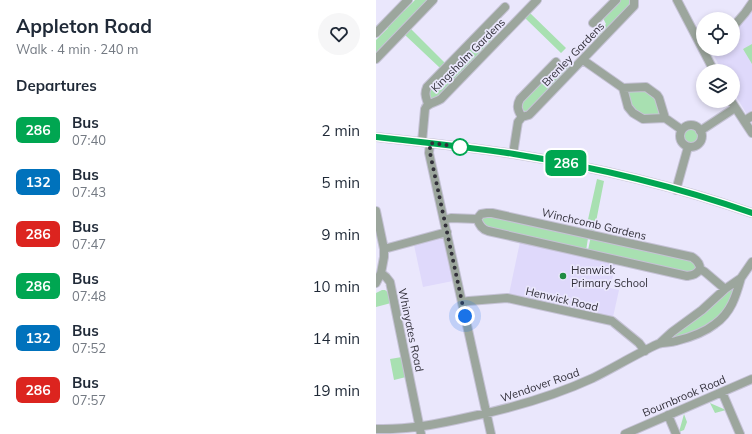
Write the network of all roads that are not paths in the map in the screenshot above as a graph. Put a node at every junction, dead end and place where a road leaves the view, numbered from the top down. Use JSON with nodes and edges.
{"nodes":[{"id":1,"x":408,"y":0,"type":"edge"},
{"id":2,"x":433,"y":0,"type":"edge"},
{"id":3,"x":537,"y":0,"type":"edge"},
{"id":4,"x":616,"y":0,"type":"edge"},
{"id":5,"x":634,"y":0,"type":"edge"},
{"id":6,"x":677,"y":0,"type":"edge"},
{"id":7,"x":752,"y":3,"type":"edge"},
{"id":8,"x":505,"y":7,"type":"dead end"},
{"id":9,"x":740,"y":19,"type":"edge"},
{"id":10,"x":593,"y":23,"type":"dead end"},
{"id":11,"x":376,"y":33,"type":"edge"},
{"id":12,"x":696,"y":36,"type":"edge"},
{"id":13,"x":376,"y":60,"type":"edge"},
{"id":14,"x":583,"y":60,"type":"junction"},
{"id":15,"x":556,"y":62,"type":"dead end"},
{"id":16,"x":623,"y":88,"type":"junction"},
{"id":17,"x":428,"y":104,"type":"junction"},
{"id":18,"x":729,"y":108,"type":"edge"},
{"id":19,"x":735,"y":108,"type":"edge"},
{"id":20,"x":752,"y":116,"type":"edge"},
{"id":21,"x":522,"y":117,"type":"junction"},
{"id":22,"x":665,"y":118,"type":"junction"},
{"id":23,"x":744,"y":121,"type":"junction"},
{"id":24,"x":682,"y":130,"type":"junction"},
{"id":25,"x":700,"y":131,"type":"junction"},
{"id":26,"x":752,"y":133,"type":"edge"},
{"id":27,"x":376,"y":138,"type":"edge"},
{"id":28,"x":426,"y":143,"type":"junction"},
{"id":29,"x":688,"y":147,"type":"junction"},
{"id":30,"x":513,"y":154,"type":"junction"},
{"id":31,"x":676,"y":190,"type":"junction"},
{"id":32,"x":376,"y":211,"type":"edge"},
{"id":33,"x":752,"y":213,"type":"edge"},
{"id":34,"x":477,"y":219,"type":"junction"},
{"id":35,"x":444,"y":220,"type":"junction"},
{"id":36,"x":447,"y":232,"type":"junction"},
{"id":37,"x":384,"y":249,"type":"junction"},
{"id":38,"x":752,"y":262,"type":"edge"},
{"id":39,"x":700,"y":269,"type":"junction"},
{"id":40,"x":381,"y":273,"type":"junction"},
{"id":41,"x":741,"y":278,"type":"junction"},
{"id":42,"x":376,"y":283,"type":"edge"},
{"id":43,"x":725,"y":289,"type":"junction"},
{"id":44,"x":462,"y":302,"type":"junction"},
{"id":45,"x":660,"y":344,"type":"junction"},
{"id":46,"x":645,"y":351,"type":"junction"},
{"id":47,"x":752,"y":379,"type":"edge"},
{"id":48,"x":722,"y":392,"type":"junction"},
{"id":49,"x":487,"y":414,"type":"junction"},
{"id":50,"x":668,"y":415,"type":"junction"},
{"id":51,"x":376,"y":429,"type":"edge"},
{"id":52,"x":420,"y":430,"type":"edge"},
{"id":53,"x":492,"y":434,"type":"edge"},
{"id":54,"x":625,"y":434,"type":"edge"},
{"id":55,"x":676,"y":434,"type":"edge"},
{"id":56,"x":740,"y":434,"type":"edge"}],
"edges":[{"from":1,"to":11,"type":"street"},
{"from":2,"to":13,"type":"street"},
{"from":3,"to":17,"type":"street","name":"Kingsholm Gardens"},
{"from":4,"to":10,"type":"street","name":"Brenley Gardens"},
{"from":5,"to":14,"type":"street","name":"Brenley Gardens"},
{"from":6,"to":12,"type":"street"},
{"from":7,"to":9,"type":"street"},
{"from":8,"to":17,"type":"street","name":"Kingsholm Gardens"},
{"from":14,"to":16,"type":"street"},
{"from":14,"to":21,"type":"street","name":"Brenley Gardens"},
{"from":15,"to":21,"type":"street","name":"Brenley Gardens"},
{"from":16,"to":22,"type":"street"},
{"from":16,"to":22,"type":"street"},
{"from":17,"to":28,"type":"street","name":"Kingsholm Gardens"},
{"from":18,"to":25,"type":"street"},
{"from":19,"to":23,"type":"street"},
{"from":20,"to":23,"type":"street"},
{"from":21,"to":30,"type":"street","name":"Brenley Gardens"},
{"from":22,"to":24,"type":"street"},
{"from":23,"to":26,"type":"street"},
{"from":24,"to":25,"type":"street"},
{"from":24,"to":29,"type":"street"},
{"from":25,"to":29,"type":"street"},
{"from":27,"to":28,"type":"street"},
{"from":28,"to":30,"type":"street"},
{"from":28,"to":35,"type":"street","name":"Kingsholm Gardens"},
{"from":29,"to":31,"type":"street"},
{"from":30,"to":31,"type":"street"},
{"from":31,"to":33,"type":"street"},
{"from":32,"to":37,"type":"street"},
{"from":34,"to":35,"type":"street","name":"Winchcomb Gardens"},
{"from":34,"to":39,"type":"street"},
{"from":34,"to":39,"type":"street","name":"Winchcomb Gardens"},
{"from":35,"to":36,"type":"street","name":"Kingsholm Gardens"},
{"from":36,"to":37,"type":"street"},
{"from":36,"to":44,"type":"street","name":"Kingsholm Gardens"},
{"from":37,"to":40,"type":"street"},
{"from":38,"to":41,"type":"street","name":"Wendover Road"},
{"from":39,"to":43,"type":"street","name":"Winchcomb Gardens"},
{"from":40,"to":42,"type":"street"},
{"from":40,"to":52,"type":"street","name":"Whinyates Road"},
{"from":41,"to":43,"type":"street","name":"Wendover Road"},
{"from":41,"to":45,"type":"street","name":"Wendover Road"},
{"from":43,"to":45,"type":"street","name":"Wendover Road"},
{"from":44,"to":46,"type":"street","name":"Henwick Road"},
{"from":44,"to":49,"type":"street","name":"Kingsholm Gardens"},
{"from":45,"to":46,"type":"street","name":"Wendover Road"},
{"from":46,"to":49,"type":"street","name":"Wendover Road"},
{"from":47,"to":48,"type":"street","name":"Bournbrook Road"},
{"from":48,"to":50,"type":"street","name":"Bournbrook Road"},
{"from":48,"to":56,"type":"street"},
{"from":49,"to":52,"type":"street","name":"Wendover Road"},
{"from":49,"to":53,"type":"street","name":"Kingsholm Gardens"},
{"from":50,"to":54,"type":"street","name":"Bournbrook Road"},
{"from":50,"to":55,"type":"street"},
{"from":51,"to":52,"type":"street","name":"Wendover Road"}]}
